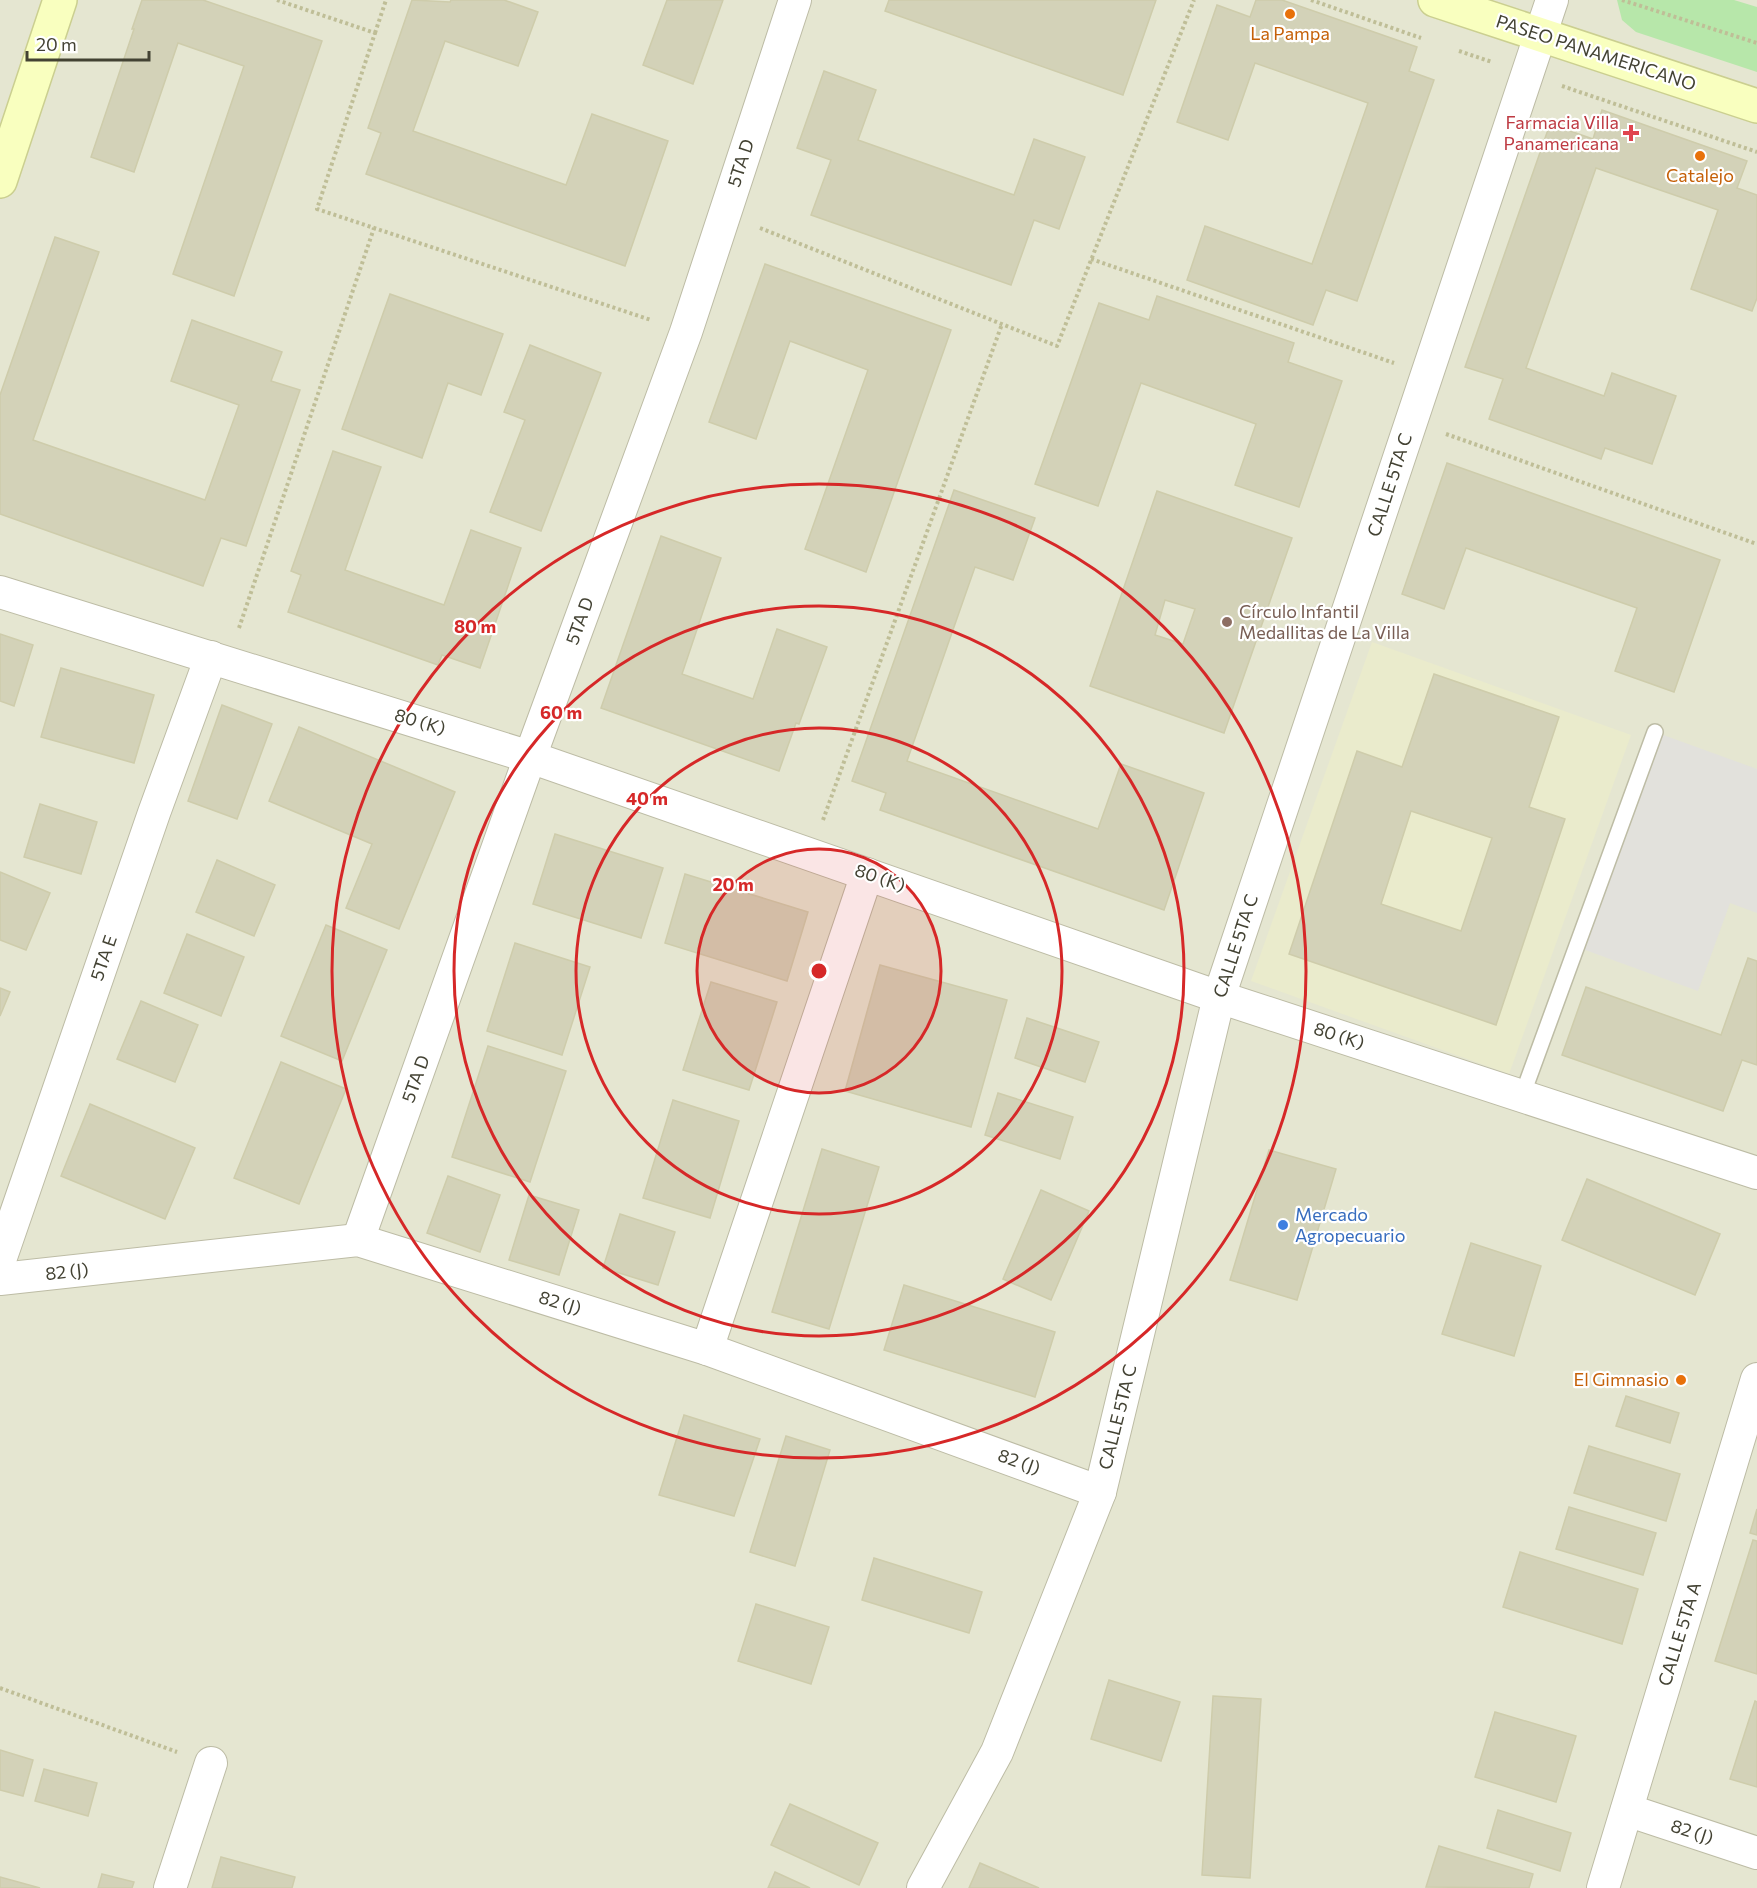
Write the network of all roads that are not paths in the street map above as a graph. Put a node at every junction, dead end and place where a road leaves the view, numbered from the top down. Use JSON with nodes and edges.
{"nodes":[{"id":1,"x":60,"y":0,"type":"edge"},
{"id":2,"x":795,"y":0,"type":"edge"},
{"id":3,"x":1436,"y":0,"type":"edge"},
{"id":4,"x":1552,"y":0,"type":"edge"},
{"id":5,"x":1540,"y":35,"type":"junction"},
{"id":6,"x":1757,"y":106,"type":"edge"},
{"id":7,"x":0,"y":178,"type":"edge"},
{"id":8,"x":0,"y":592,"type":"edge"},
{"id":9,"x":219,"y":660,"type":"junction"},
{"id":10,"x":1655,"y":732,"type":"dead end"},
{"id":11,"x":530,"y":757,"type":"junction"},
{"id":12,"x":867,"y":874,"type":"junction"},
{"id":13,"x":1219,"y":997,"type":"junction"},
{"id":14,"x":1522,"y":1096,"type":"junction"},
{"id":15,"x":1757,"y":1173,"type":"edge"},
{"id":16,"x":358,"y":1240,"type":"junction"},
{"id":17,"x":0,"y":1260,"type":"edge"},
{"id":18,"x":0,"y":1279,"type":"edge"},
{"id":19,"x":707,"y":1349,"type":"junction"},
{"id":20,"x":1757,"y":1379,"type":"edge"},
{"id":21,"x":1100,"y":1491,"type":"junction"},
{"id":22,"x":211,"y":1763,"type":"road end"},
{"id":23,"x":1627,"y":1810,"type":"junction"},
{"id":24,"x":1757,"y":1854,"type":"edge"},
{"id":25,"x":170,"y":1888,"type":"edge"},
{"id":26,"x":923,"y":1888,"type":"edge"},
{"id":27,"x":1603,"y":1888,"type":"edge"}],
"edges":[{"from":1,"to":7,"type":"street"},
{"from":2,"to":11,"type":"street","name":"5TA D"},
{"from":3,"to":5,"type":"street","name":"PASEO PANAMERICANO"},
{"from":4,"to":5,"type":"street","name":"CALLE 5TA C"},
{"from":5,"to":6,"type":"street","name":"PASEO PANAMERICANO"},
{"from":5,"to":13,"type":"street","name":"CALLE 5TA C"},
{"from":8,"to":9,"type":"street","name":"80 (K)"},
{"from":9,"to":11,"type":"street","name":"80 (K)"},
{"from":9,"to":17,"type":"street","name":"5TA E"},
{"from":10,"to":14,"type":"lane"},
{"from":11,"to":12,"type":"street","name":"80 (K)"},
{"from":11,"to":16,"type":"street","name":"5TA D"},
{"from":12,"to":13,"type":"street","name":"80 (K)"},
{"from":12,"to":19,"type":"street"},
{"from":13,"to":14,"type":"street","name":"80 (K)"},
{"from":13,"to":21,"type":"street","name":"CALLE 5TA C"},
{"from":14,"to":15,"type":"street","name":"80 (K)"},
{"from":16,"to":18,"type":"street","name":"82 (J)"},
{"from":16,"to":19,"type":"street","name":"82 (J)"},
{"from":19,"to":21,"type":"street","name":"82 (J)"},
{"from":20,"to":23,"type":"street","name":"CALLE 5TA A"},
{"from":21,"to":26,"type":"street","name":"CALLE 5TA C"},
{"from":22,"to":25,"type":"street"},
{"from":23,"to":24,"type":"street","name":"82 (J)"},
{"from":23,"to":27,"type":"street","name":"CALLE 5TA A"}]}
